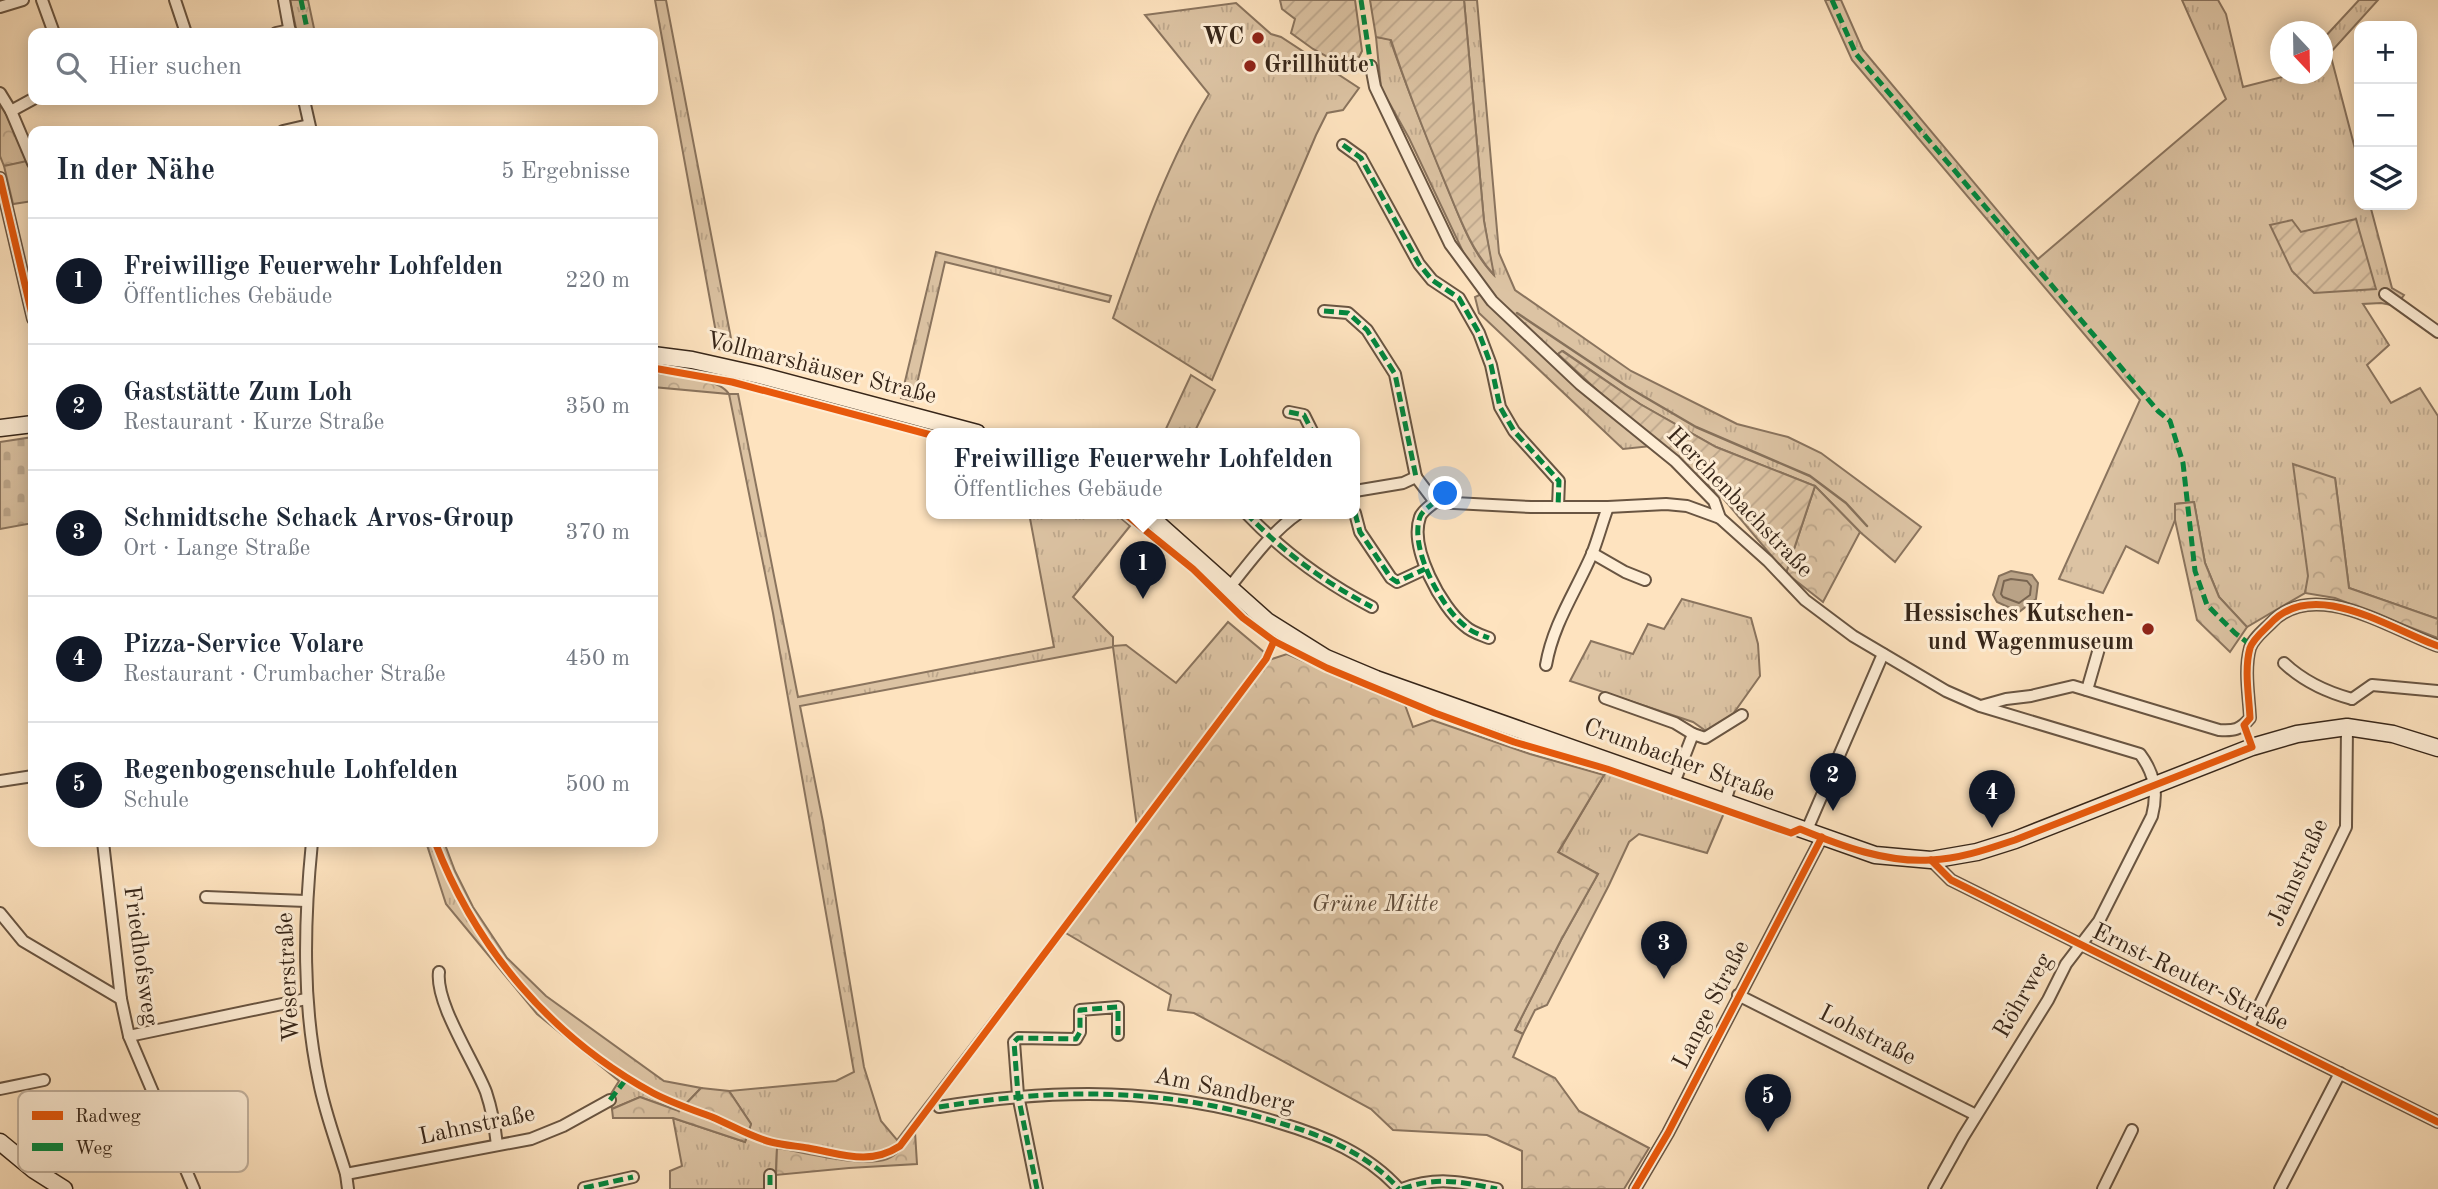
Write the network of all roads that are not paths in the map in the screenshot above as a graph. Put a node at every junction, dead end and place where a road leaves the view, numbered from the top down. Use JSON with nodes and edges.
{"nodes":[{"id":1,"x":23,"y":0,"type":"edge"},
{"id":2,"x":42,"y":0,"type":"edge"},
{"id":3,"x":175,"y":0,"type":"edge"},
{"id":4,"x":284,"y":0,"type":"edge"},
{"id":5,"x":0,"y":7,"type":"edge"},
{"id":6,"x":52,"y":28,"type":"edge"},
{"id":7,"x":184,"y":28,"type":"edge"},
{"id":8,"x":289,"y":28,"type":"edge"},
{"id":9,"x":1371,"y":66,"type":"dead end"},
{"id":10,"x":0,"y":93,"type":"edge"},
{"id":11,"x":28,"y":102,"type":"edge"},
{"id":12,"x":305,"y":105,"type":"edge"},
{"id":13,"x":11,"y":111,"type":"junction"},
{"id":14,"x":310,"y":126,"type":"edge"},
{"id":15,"x":1343,"y":145,"type":"dead end"},
{"id":16,"x":28,"y":151,"type":"edge"},
{"id":17,"x":0,"y":178,"type":"edge"},
{"id":18,"x":2385,"y":294,"type":"dead end"},
{"id":19,"x":28,"y":298,"type":"edge"},
{"id":20,"x":1324,"y":310,"type":"dead end"},
{"id":21,"x":2438,"y":332,"type":"edge"},
{"id":22,"x":658,"y":356,"type":"edge"},
{"id":23,"x":1289,"y":412,"type":"dead end"},
{"id":24,"x":28,"y":425,"type":"edge"},
{"id":25,"x":0,"y":428,"type":"edge"},
{"id":26,"x":958,"y":428,"type":"edge"},
{"id":27,"x":1310,"y":428,"type":"edge"},
{"id":28,"x":1416,"y":477,"type":"junction"},
{"id":29,"x":1360,"y":490,"type":"edge"},
{"id":30,"x":1435,"y":502,"type":"junction"},
{"id":31,"x":1558,"y":507,"type":"junction"},
{"id":32,"x":1608,"y":507,"type":"junction"},
{"id":33,"x":1720,"y":518,"type":"junction"},
{"id":34,"x":1151,"y":519,"type":"edge"},
{"id":35,"x":1252,"y":519,"type":"edge"},
{"id":36,"x":1290,"y":519,"type":"edge"},
{"id":37,"x":1357,"y":519,"type":"edge"},
{"id":38,"x":1270,"y":539,"type":"junction"},
{"id":39,"x":1592,"y":553,"type":"junction"},
{"id":40,"x":1425,"y":569,"type":"junction"},
{"id":41,"x":1645,"y":580,"type":"dead end"},
{"id":42,"x":1229,"y":589,"type":"junction"},
{"id":43,"x":1371,"y":607,"type":"dead end"},
{"id":44,"x":1489,"y":638,"type":"dead end"},
{"id":45,"x":2100,"y":645,"type":"dead end"},
{"id":46,"x":2438,"y":646,"type":"edge"},
{"id":47,"x":1883,"y":654,"type":"junction"},
{"id":48,"x":2284,"y":663,"type":"dead end"},
{"id":49,"x":1546,"y":665,"type":"dead end"},
{"id":50,"x":2437,"y":689,"type":"edge"},
{"id":51,"x":2087,"y":690,"type":"junction"},
{"id":52,"x":1605,"y":698,"type":"dead end"},
{"id":53,"x":2352,"y":698,"type":"junction"},
{"id":54,"x":1980,"y":706,"type":"junction"},
{"id":55,"x":2356,"y":711,"type":"dead end"},
{"id":56,"x":1742,"y":715,"type":"dead end"},
{"id":57,"x":2244,"y":725,"type":"junction"},
{"id":58,"x":2347,"y":727,"type":"junction"},
{"id":59,"x":1693,"y":734,"type":"junction"},
{"id":60,"x":2252,"y":747,"type":"junction"},
{"id":61,"x":2438,"y":748,"type":"edge"},
{"id":62,"x":28,"y":777,"type":"edge"},
{"id":63,"x":0,"y":781,"type":"edge"},
{"id":64,"x":1731,"y":782,"type":"dead end"},
{"id":65,"x":1674,"y":783,"type":"junction"},
{"id":66,"x":2155,"y":784,"type":"junction"},
{"id":67,"x":1725,"y":802,"type":"junction"},
{"id":68,"x":1814,"y":834,"type":"junction"},
{"id":69,"x":104,"y":847,"type":"edge"},
{"id":70,"x":311,"y":847,"type":"edge"},
{"id":71,"x":1931,"y":860,"type":"junction"},
{"id":72,"x":206,"y":897,"type":"dead end"},
{"id":73,"x":306,"y":901,"type":"junction"},
{"id":74,"x":0,"y":913,"type":"edge"},
{"id":75,"x":2080,"y":946,"type":"junction"},
{"id":76,"x":439,"y":972,"type":"dead end"},
{"id":77,"x":1738,"y":995,"type":"junction"},
{"id":78,"x":121,"y":999,"type":"junction"},
{"id":79,"x":306,"y":999,"type":"junction"},
{"id":80,"x":2249,"y":1027,"type":"junction"},
{"id":81,"x":1118,"y":1035,"type":"dead end"},
{"id":82,"x":129,"y":1036,"type":"junction"},
{"id":83,"x":2340,"y":1073,"type":"junction"},
{"id":84,"x":44,"y":1080,"type":"dead end"},
{"id":85,"x":0,"y":1089,"type":"edge"},
{"id":86,"x":152,"y":1091,"type":"edge"},
{"id":87,"x":1018,"y":1095,"type":"junction"},
{"id":88,"x":610,"y":1100,"type":"dead end"},
{"id":89,"x":939,"y":1107,"type":"dead end"},
{"id":90,"x":1976,"y":1115,"type":"junction"},
{"id":91,"x":2438,"y":1122,"type":"edge"},
{"id":92,"x":2132,"y":1130,"type":"dead end"},
{"id":93,"x":0,"y":1142,"type":"edge"},
{"id":94,"x":497,"y":1145,"type":"junction"},
{"id":95,"x":18,"y":1158,"type":"edge"},
{"id":96,"x":36,"y":1172,"type":"edge"},
{"id":97,"x":187,"y":1172,"type":"edge"},
{"id":98,"x":346,"y":1174,"type":"junction"},
{"id":99,"x":770,"y":1175,"type":"dead end"},
{"id":100,"x":633,"y":1178,"type":"dead end"},
{"id":101,"x":55,"y":1187,"type":"edge"},
{"id":102,"x":194,"y":1189,"type":"edge"},
{"id":103,"x":348,"y":1189,"type":"edge"},
{"id":104,"x":583,"y":1189,"type":"edge"},
{"id":105,"x":770,"y":1189,"type":"edge"},
{"id":106,"x":1037,"y":1189,"type":"edge"},
{"id":107,"x":1401,"y":1189,"type":"edge"},
{"id":108,"x":1497,"y":1189,"type":"edge"},
{"id":109,"x":1635,"y":1189,"type":"edge"},
{"id":110,"x":1934,"y":1189,"type":"edge"},
{"id":111,"x":2103,"y":1189,"type":"edge"},
{"id":112,"x":2280,"y":1189,"type":"edge"}],
"edges":[{"from":1,"to":5,"type":"street"},
{"from":2,"to":6,"type":"street"},
{"from":3,"to":7,"type":"street"},
{"from":4,"to":8,"type":"street"},
{"from":9,"to":33,"type":"street","name":"Herchenbachstraße"},
{"from":10,"to":13,"type":"street"},
{"from":11,"to":13,"type":"street"},
{"from":12,"to":14,"type":"street"},
{"from":13,"to":16,"type":"street"},
{"from":15,"to":31,"type":"street"},
{"from":17,"to":19,"type":"street"},
{"from":18,"to":21,"type":"street"},
{"from":20,"to":28,"type":"street"},
{"from":22,"to":26,"type":"main road","name":"Vollmarshäuser Straße"},
{"from":23,"to":27,"type":"street"},
{"from":24,"to":25,"type":"main road"},
{"from":28,"to":29,"type":"street"},
{"from":28,"to":30,"type":"street"},
{"from":30,"to":31,"type":"street"},
{"from":30,"to":40,"type":"street"},
{"from":31,"to":32,"type":"street"},
{"from":32,"to":33,"type":"street"},
{"from":32,"to":39,"type":"street"},
{"from":33,"to":47,"type":"street","name":"Herchenbachstraße"},
{"from":34,"to":42,"type":"main road","name":"Crumbacher Straße"},
{"from":35,"to":38,"type":"street"},
{"from":36,"to":38,"type":"street"},
{"from":37,"to":40,"type":"street"},
{"from":38,"to":42,"type":"street"},
{"from":38,"to":43,"type":"street"},
{"from":39,"to":41,"type":"street"},
{"from":39,"to":49,"type":"street"},
{"from":40,"to":44,"type":"street"},
{"from":42,"to":65,"type":"main road","name":"Crumbacher Straße"},
{"from":45,"to":51,"type":"street"},
{"from":46,"to":57,"type":"street"},
{"from":47,"to":54,"type":"street","name":"Herchenbachstraße"},
{"from":47,"to":68,"type":"street","name":"Lange Straße"},
{"from":48,"to":53,"type":"street"},
{"from":50,"to":53,"type":"street"},
{"from":51,"to":54,"type":"street"},
{"from":51,"to":57,"type":"street"},
{"from":52,"to":59,"type":"street"},
{"from":53,"to":55,"type":"street"},
{"from":54,"to":66,"type":"street","name":"Herchenbachstraße"},
{"from":56,"to":59,"type":"street"},
{"from":57,"to":60,"type":"street"},
{"from":58,"to":60,"type":"main road","name":"Crumbacher Straße"},
{"from":58,"to":61,"type":"main road","name":"Crumbacher Straße"},
{"from":58,"to":80,"type":"street","name":"Jahnstraße"},
{"from":59,"to":65,"type":"street"},
{"from":60,"to":66,"type":"main road","name":"Crumbacher Straße"},
{"from":62,"to":63,"type":"street"},
{"from":64,"to":67,"type":"street"},
{"from":65,"to":67,"type":"main road","name":"Crumbacher Straße"},
{"from":66,"to":71,"type":"main road","name":"Crumbacher Straße"},
{"from":66,"to":75,"type":"street","name":"Röhrweg"},
{"from":67,"to":68,"type":"main road","name":"Crumbacher Straße"},
{"from":68,"to":71,"type":"main road","name":"Crumbacher Straße"},
{"from":68,"to":77,"type":"street","name":"Lange Straße"},
{"from":69,"to":78,"type":"street","name":"Friedhofsweg"},
{"from":70,"to":73,"type":"street","name":"Weserstraße"},
{"from":71,"to":75,"type":"street","name":"Ernst-Reuter-Straße"},
{"from":72,"to":73,"type":"street"},
{"from":73,"to":79,"type":"street","name":"Weserstraße"},
{"from":74,"to":78,"type":"street"},
{"from":75,"to":80,"type":"street","name":"Ernst-Reuter-Straße"},
{"from":75,"to":90,"type":"street","name":"Röhrweg"},
{"from":76,"to":94,"type":"street"},
{"from":77,"to":90,"type":"street","name":"Lohstraße"},
{"from":77,"to":109,"type":"street","name":"Lange Straße"},
{"from":78,"to":82,"type":"street","name":"Friedhofsweg"},
{"from":79,"to":82,"type":"street"},
{"from":79,"to":98,"type":"street","name":"Weserstraße"},
{"from":80,"to":83,"type":"street","name":"Ernst-Reuter-Straße"},
{"from":81,"to":87,"type":"street"},
{"from":82,"to":86,"type":"street","name":"Friedhofsweg"},
{"from":83,"to":91,"type":"street","name":"Ernst-Reuter-Straße"},
{"from":83,"to":112,"type":"street"},
{"from":84,"to":85,"type":"street"},
{"from":87,"to":89,"type":"street","name":"Am Sandberg"},
{"from":87,"to":106,"type":"street"},
{"from":87,"to":107,"type":"street","name":"Am Sandberg"},
{"from":88,"to":94,"type":"street","name":"Lahnstraße"},
{"from":90,"to":110,"type":"street","name":"Röhrweg"},
{"from":92,"to":111,"type":"street"},
{"from":93,"to":95,"type":"main road"},
{"from":94,"to":98,"type":"street","name":"Lahnstraße"},
{"from":96,"to":101,"type":"main road"},
{"from":97,"to":102,"type":"street","name":"Friedhofsweg"},
{"from":98,"to":103,"type":"street","name":"Weserstraße"},
{"from":99,"to":105,"type":"street"},
{"from":100,"to":104,"type":"street"},
{"from":107,"to":108,"type":"street","name":"Am Sandberg"}]}
